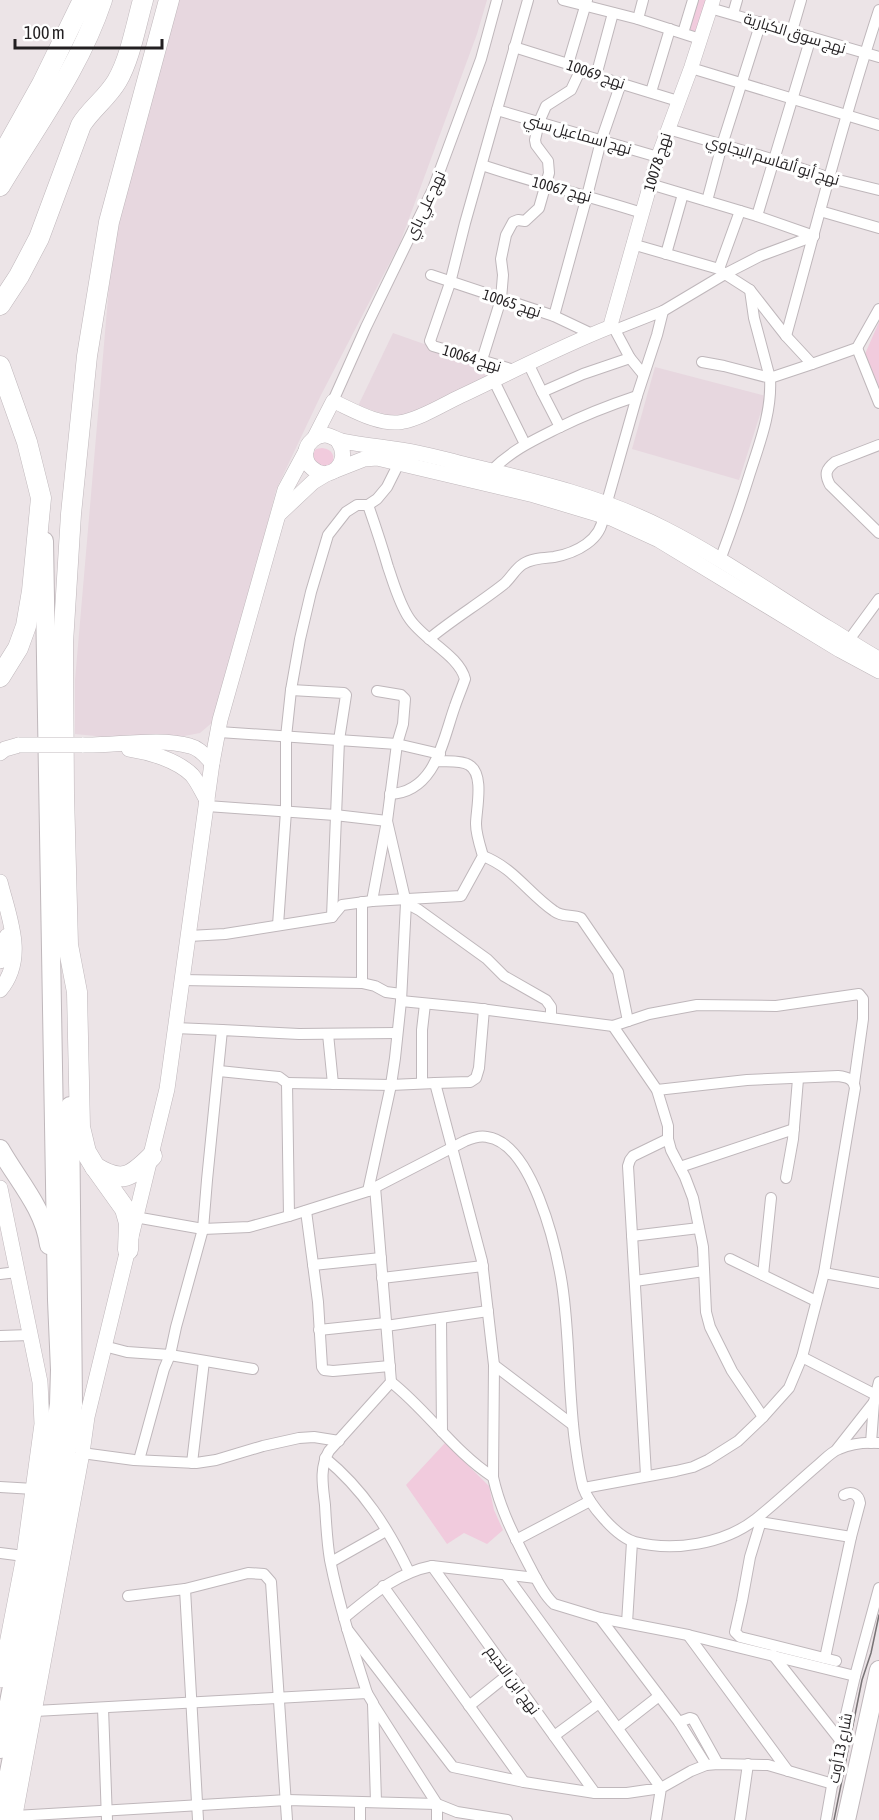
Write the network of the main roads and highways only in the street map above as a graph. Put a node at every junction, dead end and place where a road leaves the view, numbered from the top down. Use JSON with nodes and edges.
{"nodes":[{"id":1,"x":83,"y":0,"type":"edge"},
{"id":2,"x":102,"y":0,"type":"edge"},
{"id":3,"x":143,"y":0,"type":"edge"},
{"id":4,"x":169,"y":0,"type":"edge"},
{"id":5,"x":0,"y":159,"type":"edge"},
{"id":6,"x":0,"y":186,"type":"edge"},
{"id":7,"x":0,"y":305,"type":"edge"},
{"id":8,"x":0,"y":366,"type":"edge"},
{"id":9,"x":337,"y":440,"type":"junction"},
{"id":10,"x":306,"y":451,"type":"junction"},
{"id":11,"x":332,"y":471,"type":"junction"},
{"id":12,"x":41,"y":498,"type":"junction"},
{"id":13,"x":605,"y":510,"type":"junction"},
{"id":14,"x":277,"y":516,"type":"junction"},
{"id":15,"x":845,"y":646,"type":"junction"},
{"id":16,"x":879,"y":659,"type":"edge"},
{"id":17,"x":879,"y":671,"type":"edge"},
{"id":18,"x":0,"y":678,"type":"edge"},
{"id":19,"x":219,"y":726,"type":"junction"},
{"id":20,"x":177,"y":744,"type":"junction"},
{"id":21,"x":105,"y":746,"type":"junction"},
{"id":22,"x":0,"y":753,"type":"edge"},
{"id":23,"x":212,"y":764,"type":"junction"},
{"id":24,"x":177,"y":765,"type":"junction"},
{"id":25,"x":207,"y":803,"type":"junction"},
{"id":26,"x":0,"y":882,"type":"edge"},
{"id":27,"x":10,"y":918,"type":"junction"},
{"id":28,"x":68,"y":945,"type":"junction"},
{"id":29,"x":0,"y":961,"type":"edge"},
{"id":30,"x":0,"y":990,"type":"edge"},
{"id":31,"x":0,"y":1149,"type":"edge"},
{"id":32,"x":152,"y":1156,"type":"junction"},
{"id":33,"x":95,"y":1167,"type":"junction"},
{"id":34,"x":1,"y":1194,"type":"edge"},
{"id":35,"x":128,"y":1250,"type":"junction"},
{"id":36,"x":57,"y":1300,"type":"junction"},
{"id":37,"x":6,"y":1616,"type":"edge"},
{"id":38,"x":50,"y":1627,"type":"joint"},
{"id":39,"x":878,"y":1677,"type":"edge"},
{"id":40,"x":0,"y":1680,"type":"edge"},
{"id":41,"x":29,"y":1705,"type":"junction"},
{"id":42,"x":0,"y":1749,"type":"edge"},
{"id":43,"x":10,"y":1818,"type":"edge"},
{"id":44,"x":846,"y":1820,"type":"edge"}],
"edges":[{"from":1,"to":5,"type":"highway"},
{"from":2,"to":6,"type":"highway"},
{"from":3,"to":7,"type":"highway"},
{"from":4,"to":28,"type":"highway"},
{"from":8,"to":12,"type":"highway"},
{"from":9,"to":10,"type":"main road"},
{"from":9,"to":11,"type":"main road"},
{"from":9,"to":13,"type":"main road"},
{"from":10,"to":11,"type":"main road"},
{"from":10,"to":14,"type":"main road"},
{"from":11,"to":13,"type":"main road"},
{"from":11,"to":14,"type":"main road"},
{"from":12,"to":18,"type":"highway"},
{"from":12,"to":36,"type":"main road"},
{"from":13,"to":15,"type":"main road"},
{"from":13,"to":15,"type":"main road"},
{"from":14,"to":19,"type":"main road"},
{"from":15,"to":16,"type":"main road"},
{"from":15,"to":17,"type":"main road"},
{"from":19,"to":20,"type":"main road"},
{"from":19,"to":23,"type":"main road"},
{"from":20,"to":21,"type":"main road"},
{"from":20,"to":23,"type":"main road"},
{"from":21,"to":22,"type":"main road","bridge":true},
{"from":21,"to":24,"type":"main road"},
{"from":23,"to":24,"type":"main road"},
{"from":23,"to":25,"type":"main road"},
{"from":24,"to":25,"type":"main road"},
{"from":25,"to":32,"type":"main road"},
{"from":26,"to":27,"type":"main road"},
{"from":27,"to":29,"type":"main road"},
{"from":27,"to":30,"type":"main road"},
{"from":28,"to":33,"type":"highway"},
{"from":28,"to":41,"type":"main road"},
{"from":31,"to":36,"type":"main road"},
{"from":32,"to":33,"type":"highway"},
{"from":32,"to":35,"type":"main road"},
{"from":33,"to":35,"type":"highway"},
{"from":34,"to":37,"type":"main road"},
{"from":35,"to":38,"type":"main road"},
{"from":36,"to":42,"type":"main road"},
{"from":37,"to":40,"type":"main road"},
{"from":38,"to":41,"type":"main road"},
{"from":39,"to":44,"type":"main road"},
{"from":41,"to":43,"type":"main road"}]}
